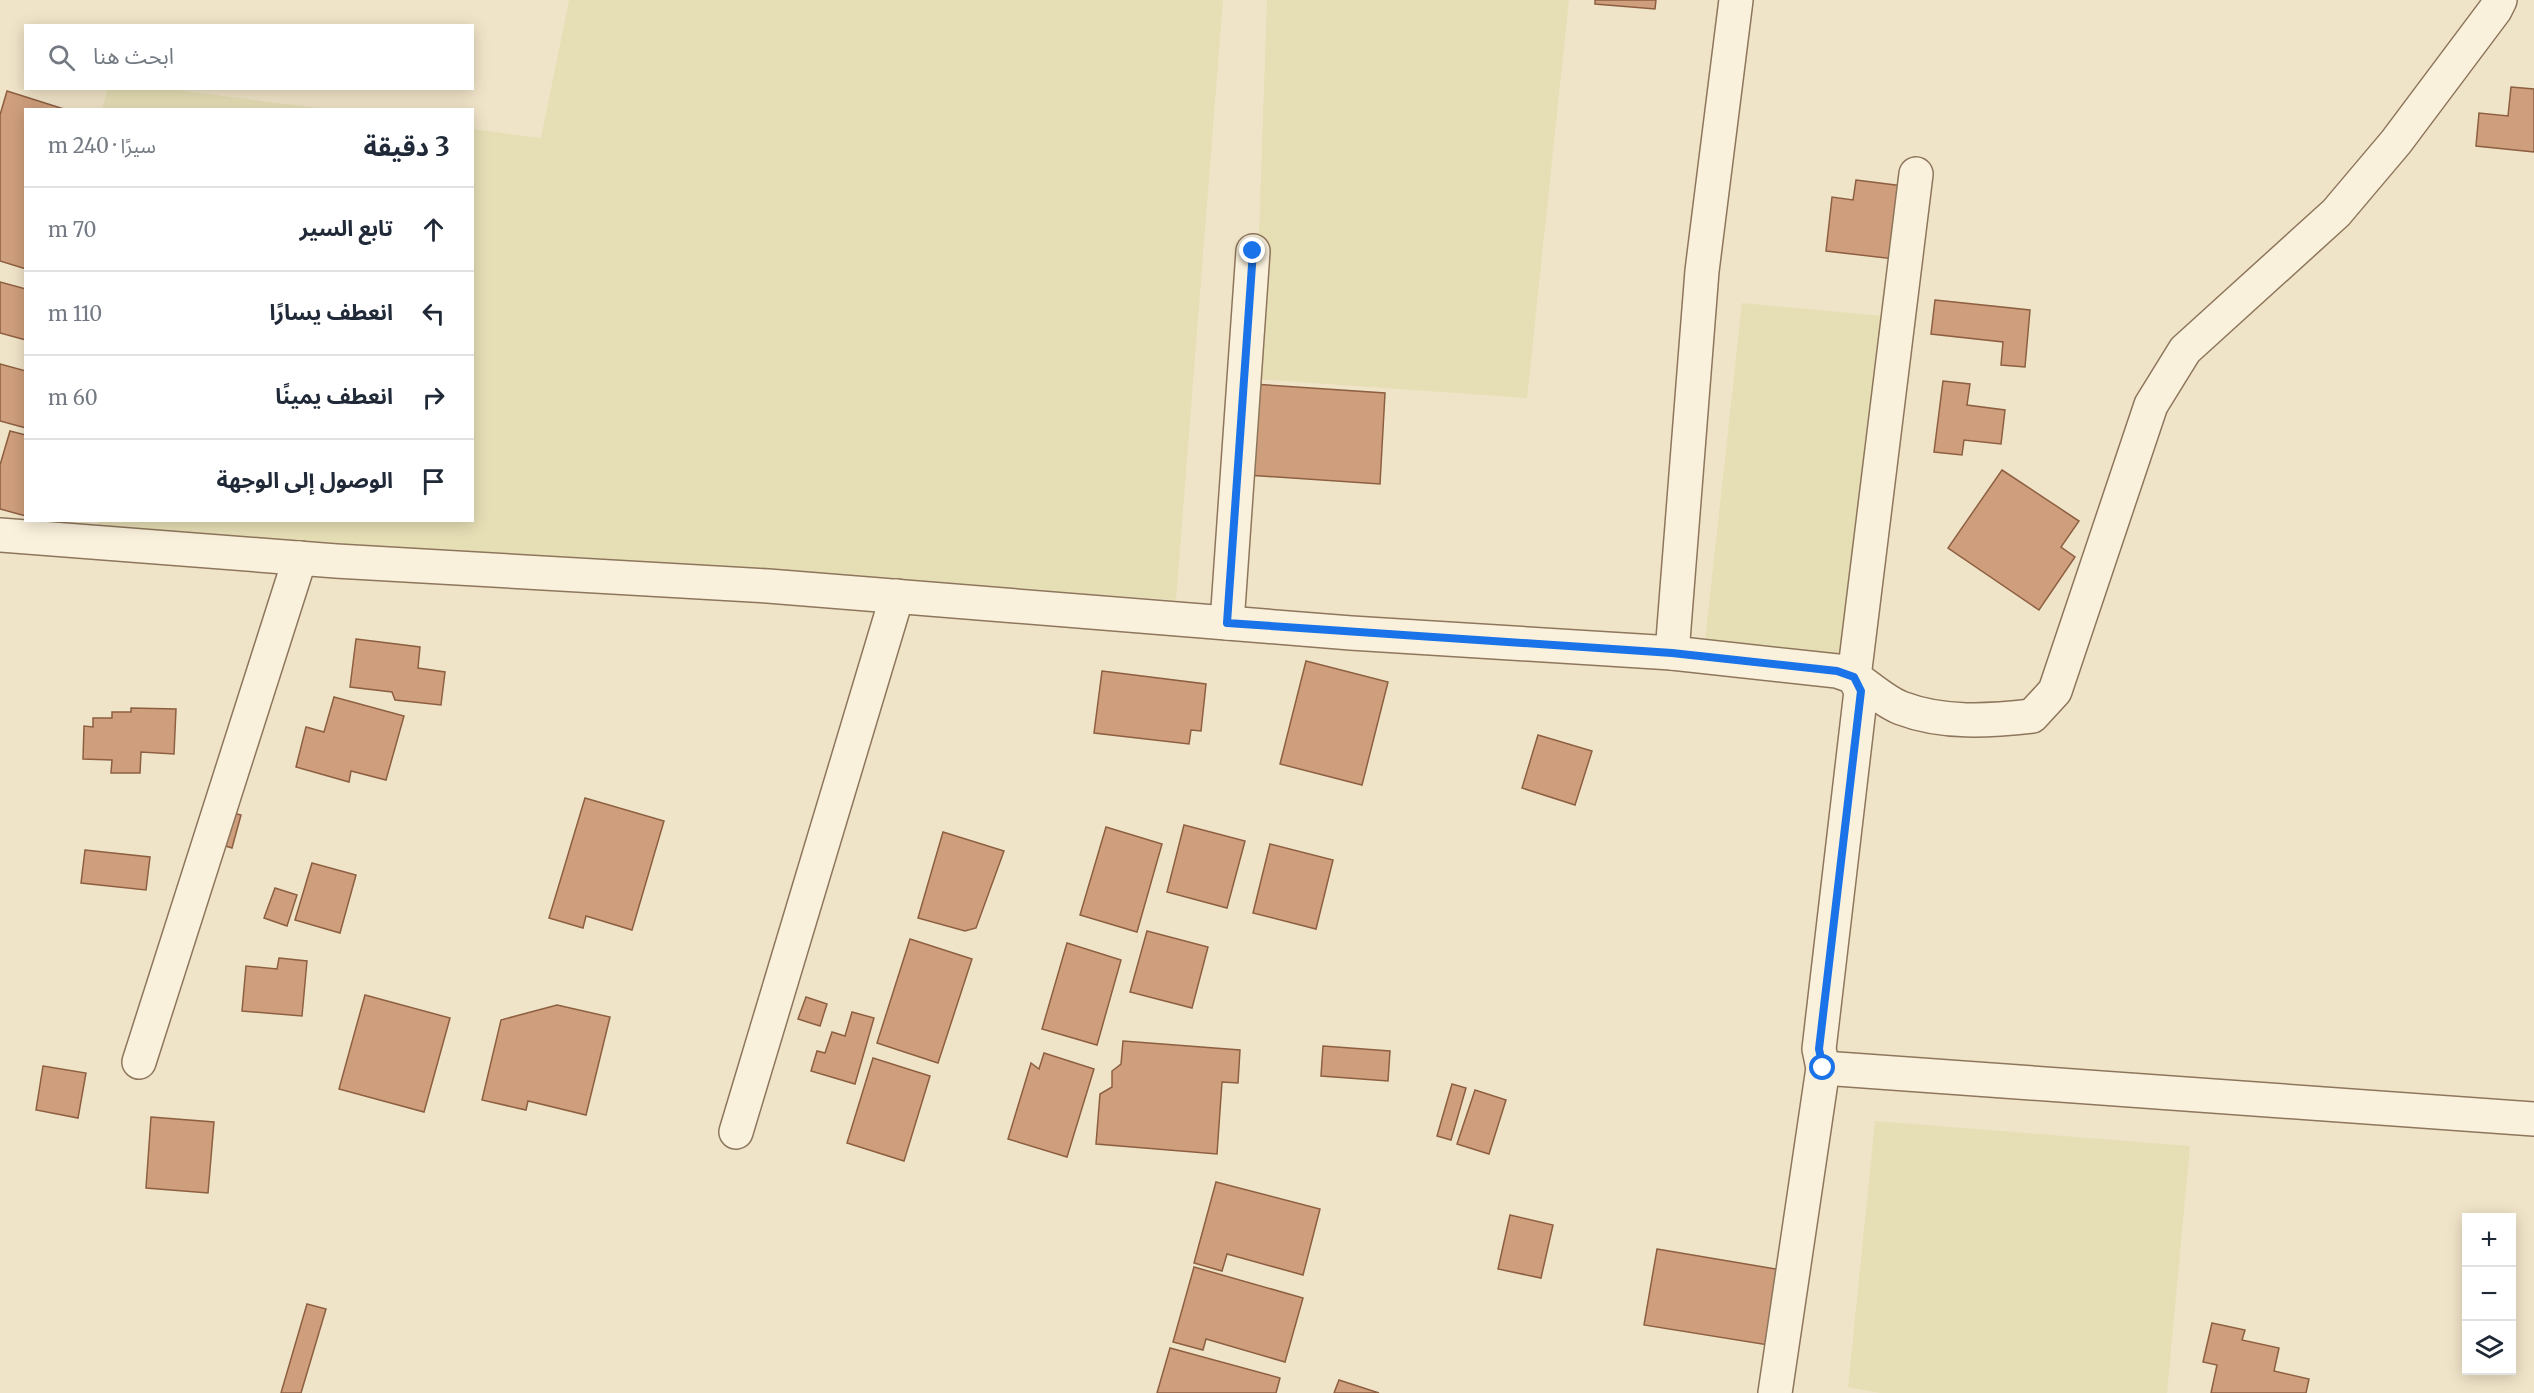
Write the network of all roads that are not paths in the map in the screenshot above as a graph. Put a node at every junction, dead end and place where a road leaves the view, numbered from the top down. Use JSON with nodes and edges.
{"nodes":[{"id":1,"x":1736,"y":0,"type":"edge"},
{"id":2,"x":2500,"y":0,"type":"edge"},
{"id":3,"x":1916,"y":174,"type":"dead end"},
{"id":4,"x":1253,"y":251,"type":"dead end"},
{"id":5,"x":0,"y":536,"type":"edge"},
{"id":6,"x":300,"y":558,"type":"junction"},
{"id":7,"x":897,"y":596,"type":"junction"},
{"id":8,"x":1227,"y":623,"type":"junction"},
{"id":9,"x":1672,"y":653,"type":"junction"},
{"id":10,"x":1854,"y":677,"type":"junction"},
{"id":11,"x":139,"y":1062,"type":"dead end"},
{"id":12,"x":1823,"y":1068,"type":"junction"},
{"id":13,"x":2534,"y":1119,"type":"edge"},
{"id":14,"x":736,"y":1132,"type":"dead end"},
{"id":15,"x":1775,"y":1393,"type":"edge"}],
"edges":[{"from":1,"to":9,"type":"street"},
{"from":2,"to":10,"type":"street"},
{"from":3,"to":10,"type":"street"},
{"from":4,"to":8,"type":"street"},
{"from":5,"to":6,"type":"street"},
{"from":6,"to":7,"type":"street"},
{"from":6,"to":11,"type":"street"},
{"from":7,"to":8,"type":"street"},
{"from":7,"to":14,"type":"street"},
{"from":8,"to":9,"type":"street"},
{"from":9,"to":10,"type":"street"},
{"from":10,"to":12,"type":"street"},
{"from":12,"to":13,"type":"street"},
{"from":12,"to":15,"type":"street"}]}
